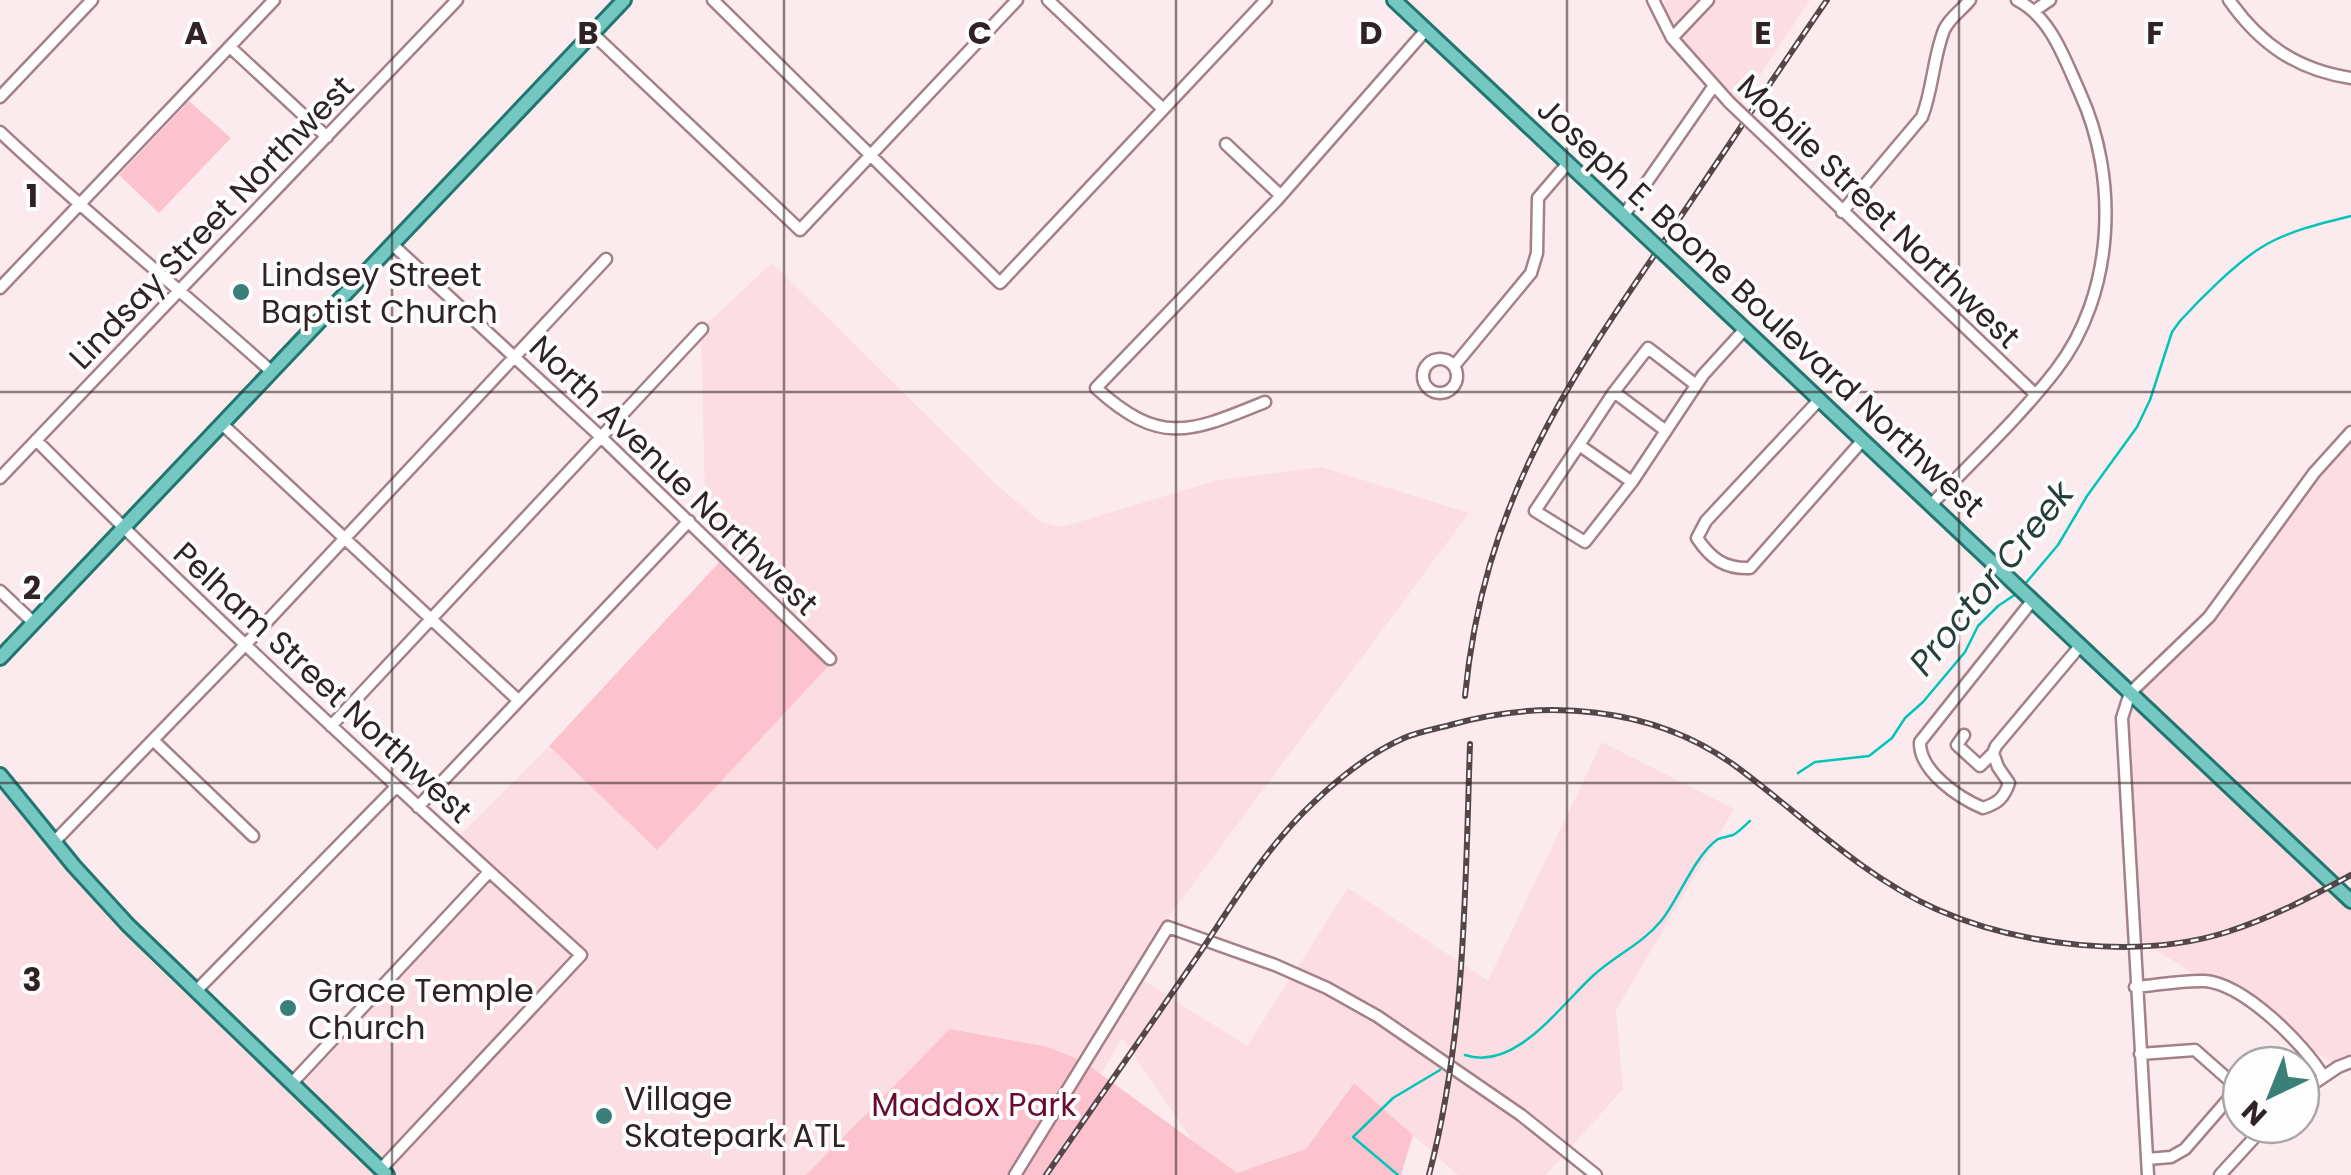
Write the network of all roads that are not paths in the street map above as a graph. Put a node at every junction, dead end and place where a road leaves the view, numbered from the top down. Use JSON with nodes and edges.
{"nodes":[{"id":1,"x":92,"y":0,"type":"edge"},
{"id":2,"x":274,"y":0,"type":"edge"},
{"id":3,"x":458,"y":0,"type":"edge"},
{"id":4,"x":624,"y":0,"type":"edge"},
{"id":5,"x":713,"y":0,"type":"edge"},
{"id":6,"x":1017,"y":0,"type":"edge"},
{"id":7,"x":1048,"y":0,"type":"edge"},
{"id":8,"x":1266,"y":0,"type":"edge"},
{"id":9,"x":1394,"y":0,"type":"edge"},
{"id":10,"x":1653,"y":0,"type":"edge"},
{"id":11,"x":1708,"y":0,"type":"edge"},
{"id":12,"x":2017,"y":0,"type":"edge"},
{"id":13,"x":2050,"y":0,"type":"edge"},
{"id":14,"x":2230,"y":0,"type":"edge"},
{"id":15,"x":1972,"y":1,"type":"edge"},
{"id":16,"x":2034,"y":11,"type":"junction"},
{"id":17,"x":1426,"y":30,"type":"junction"},
{"id":18,"x":592,"y":34,"type":"junction"},
{"id":19,"x":1672,"y":38,"type":"junction"},
{"id":20,"x":230,"y":47,"type":"junction"},
{"id":21,"x":2351,"y":78,"type":"edge"},
{"id":22,"x":1713,"y":87,"type":"junction"},
{"id":23,"x":0,"y":98,"type":"edge"},
{"id":24,"x":1163,"y":109,"type":"junction"},
{"id":25,"x":0,"y":132,"type":"edge"},
{"id":26,"x":327,"y":138,"type":"junction"},
{"id":27,"x":1226,"y":144,"type":"dead end"},
{"id":28,"x":871,"y":155,"type":"junction"},
{"id":29,"x":1568,"y":163,"type":"junction"},
{"id":30,"x":1280,"y":195,"type":"junction"},
{"id":31,"x":80,"y":205,"type":"junction"},
{"id":32,"x":1842,"y":212,"type":"junction"},
{"id":33,"x":1624,"y":215,"type":"junction"},
{"id":34,"x":394,"y":246,"type":"junction"},
{"id":35,"x":606,"y":259,"type":"dead end"},
{"id":36,"x":0,"y":288,"type":"edge"},
{"id":37,"x":180,"y":291,"type":"junction"},
{"id":38,"x":702,"y":330,"type":"dead end"},
{"id":39,"x":1744,"y":330,"type":"junction"},
{"id":40,"x":514,"y":356,"type":"junction"},
{"id":41,"x":1454,"y":366,"type":"dead end"},
{"id":42,"x":272,"y":372,"type":"junction"},
{"id":43,"x":1696,"y":385,"type":"junction"},
{"id":44,"x":1614,"y":392,"type":"junction"},
{"id":45,"x":2035,"y":394,"type":"junction"},
{"id":46,"x":1819,"y":400,"type":"junction"},
{"id":47,"x":1266,"y":402,"type":"dead end"},
{"id":48,"x":222,"y":424,"type":"junction"},
{"id":49,"x":1666,"y":431,"type":"junction"},
{"id":50,"x":2351,"y":432,"type":"edge"},
{"id":51,"x":602,"y":437,"type":"junction"},
{"id":52,"x":36,"y":440,"type":"junction"},
{"id":53,"x":1862,"y":441,"type":"junction"},
{"id":54,"x":1579,"y":445,"type":"junction"},
{"id":55,"x":0,"y":478,"type":"edge"},
{"id":56,"x":1632,"y":482,"type":"junction"},
{"id":57,"x":1931,"y":505,"type":"junction"},
{"id":58,"x":688,"y":521,"type":"junction"},
{"id":59,"x":123,"y":529,"type":"junction"},
{"id":60,"x":344,"y":538,"type":"junction"},
{"id":61,"x":0,"y":590,"type":"edge"},
{"id":62,"x":2029,"y":598,"type":"junction"},
{"id":63,"x":432,"y":620,"type":"junction"},
{"id":64,"x":34,"y":623,"type":"junction"},
{"id":65,"x":246,"y":644,"type":"junction"},
{"id":66,"x":2080,"y":646,"type":"junction"},
{"id":67,"x":0,"y":658,"type":"edge"},
{"id":68,"x":830,"y":660,"type":"dead end"},
{"id":69,"x":2130,"y":693,"type":"junction"},
{"id":70,"x":518,"y":700,"type":"junction"},
{"id":71,"x":331,"y":726,"type":"junction"},
{"id":72,"x":1964,"y":735,"type":"dead end"},
{"id":73,"x":153,"y":740,"type":"junction"},
{"id":74,"x":1993,"y":753,"type":"junction"},
{"id":75,"x":0,"y":776,"type":"edge"},
{"id":76,"x":396,"y":787,"type":"junction"},
{"id":77,"x":418,"y":806,"type":"junction"},
{"id":78,"x":252,"y":836,"type":"dead end"},
{"id":79,"x":54,"y":842,"type":"junction"},
{"id":80,"x":489,"y":872,"type":"junction"},
{"id":81,"x":2351,"y":902,"type":"edge"},
{"id":82,"x":2135,"y":986,"type":"junction"},
{"id":83,"x":196,"y":991,"type":"junction"},
{"id":84,"x":2140,"y":1054,"type":"junction"},
{"id":85,"x":2351,"y":1062,"type":"edge"},
{"id":86,"x":2323,"y":1076,"type":"joint"},
{"id":87,"x":292,"y":1082,"type":"junction"},
{"id":88,"x":2250,"y":1145,"type":"edge"},
{"id":89,"x":2147,"y":1159,"type":"junction"},
{"id":90,"x":384,"y":1172,"type":"edge"},
{"id":91,"x":2228,"y":1172,"type":"edge"},
{"id":92,"x":1015,"y":1175,"type":"edge"},
{"id":93,"x":1596,"y":1175,"type":"edge"},
{"id":94,"x":2148,"y":1175,"type":"edge"}],
"edges":[{"from":1,"to":23,"type":"street"},
{"from":2,"to":20,"type":"street"},
{"from":3,"to":26,"type":"street","name":"Lindsay Street Northwest"},
{"from":4,"to":18,"type":"main road"},
{"from":5,"to":28,"type":"street"},
{"from":6,"to":28,"type":"street"},
{"from":7,"to":24,"type":"street"},
{"from":8,"to":24,"type":"street"},
{"from":9,"to":17,"type":"main road","name":"Joseph E. Boone Boulevard Northwest"},
{"from":10,"to":19,"type":"street","name":"Mobile Street Northwest"},
{"from":11,"to":19,"type":"street"},
{"from":12,"to":16,"type":"street"},
{"from":13,"to":16,"type":"street"},
{"from":14,"to":21,"type":"street"},
{"from":15,"to":32,"type":"street"},
{"from":16,"to":45,"type":"street"},
{"from":17,"to":29,"type":"main road","name":"Joseph E. Boone Boulevard Northwest"},
{"from":17,"to":30,"type":"street"},
{"from":18,"to":28,"type":"street"},
{"from":18,"to":34,"type":"main road"},
{"from":19,"to":22,"type":"street","name":"Mobile Street Northwest"},
{"from":20,"to":26,"type":"street"},
{"from":20,"to":31,"type":"street"},
{"from":22,"to":32,"type":"street","name":"Mobile Street Northwest","bridge":true},
{"from":22,"to":33,"type":"street"},
{"from":24,"to":28,"type":"street"},
{"from":25,"to":31,"type":"street"},
{"from":26,"to":37,"type":"street","name":"Lindsay Street Northwest"},
{"from":27,"to":30,"type":"street"},
{"from":29,"to":33,"type":"main road","name":"Joseph E. Boone Boulevard Northwest"},
{"from":29,"to":41,"type":"street"},
{"from":30,"to":47,"type":"street"},
{"from":31,"to":36,"type":"street"},
{"from":31,"to":37,"type":"street"},
{"from":32,"to":45,"type":"street","name":"Mobile Street Northwest"},
{"from":33,"to":39,"type":"main road","name":"Joseph E. Boone Boulevard Northwest","bridge":true},
{"from":34,"to":40,"type":"street","name":"North Avenue Northwest"},
{"from":34,"to":42,"type":"main road"},
{"from":35,"to":40,"type":"street"},
{"from":37,"to":42,"type":"street"},
{"from":37,"to":52,"type":"street","name":"Lindsay Street Northwest"},
{"from":38,"to":51,"type":"street"},
{"from":39,"to":43,"type":"street"},
{"from":39,"to":46,"type":"main road","name":"Joseph E. Boone Boulevard Northwest"},
{"from":40,"to":51,"type":"street","name":"North Avenue Northwest"},
{"from":40,"to":60,"type":"street"},
{"from":42,"to":48,"type":"main road"},
{"from":43,"to":44,"type":"street"},
{"from":43,"to":49,"type":"street"},
{"from":44,"to":49,"type":"street"},
{"from":44,"to":54,"type":"street"},
{"from":45,"to":57,"type":"street"},
{"from":46,"to":53,"type":"main road","name":"Joseph E. Boone Boulevard Northwest"},
{"from":46,"to":53,"type":"street"},
{"from":48,"to":59,"type":"main road"},
{"from":48,"to":60,"type":"street"},
{"from":49,"to":56,"type":"street"},
{"from":50,"to":69,"type":"street"},
{"from":51,"to":58,"type":"street","name":"North Avenue Northwest"},
{"from":51,"to":63,"type":"street"},
{"from":52,"to":55,"type":"street","name":"Lindsay Street Northwest"},
{"from":52,"to":59,"type":"street","name":"Pelham Street Northwest"},
{"from":53,"to":57,"type":"main road","name":"Joseph E. Boone Boulevard Northwest"},
{"from":54,"to":56,"type":"street"},
{"from":54,"to":56,"type":"street"},
{"from":57,"to":62,"type":"main road","name":"Joseph E. Boone Boulevard Northwest"},
{"from":58,"to":68,"type":"street","name":"North Avenue Northwest"},
{"from":58,"to":70,"type":"street"},
{"from":59,"to":64,"type":"main road"},
{"from":59,"to":65,"type":"street","name":"Pelham Street Northwest"},
{"from":60,"to":63,"type":"street"},
{"from":60,"to":65,"type":"street"},
{"from":61,"to":64,"type":"street"},
{"from":62,"to":66,"type":"main road","name":"Joseph E. Boone Boulevard Northwest"},
{"from":62,"to":74,"type":"street"},
{"from":63,"to":70,"type":"street"},
{"from":63,"to":71,"type":"street"},
{"from":64,"to":67,"type":"main road"},
{"from":65,"to":71,"type":"street","name":"Pelham Street Northwest"},
{"from":65,"to":73,"type":"street"},
{"from":66,"to":69,"type":"main road","name":"Joseph E. Boone Boulevard Northwest"},
{"from":66,"to":74,"type":"street"},
{"from":69,"to":81,"type":"main road","name":"Joseph E. Boone Boulevard Northwest"},
{"from":69,"to":82,"type":"street"},
{"from":70,"to":77,"type":"street"},
{"from":71,"to":76,"type":"street","name":"Pelham Street Northwest"},
{"from":72,"to":74,"type":"street"},
{"from":73,"to":78,"type":"street"},
{"from":73,"to":79,"type":"street"},
{"from":75,"to":79,"type":"main road"},
{"from":76,"to":77,"type":"street","name":"Pelham Street Northwest"},
{"from":76,"to":83,"type":"street"},
{"from":77,"to":80,"type":"street","name":"Pelham Street Northwest"},
{"from":79,"to":83,"type":"main road"},
{"from":80,"to":87,"type":"street"},
{"from":80,"to":90,"type":"street","name":"Pelham Street Northwest"},
{"from":82,"to":84,"type":"street"},
{"from":82,"to":86,"type":"street"},
{"from":83,"to":87,"type":"main road"},
{"from":84,"to":89,"type":"street"},
{"from":84,"to":89,"type":"street"},
{"from":85,"to":86,"type":"street"},
{"from":87,"to":90,"type":"main road"},
{"from":88,"to":91,"type":"street"},
{"from":89,"to":94,"type":"street"},
{"from":92,"to":93,"type":"street"}]}
